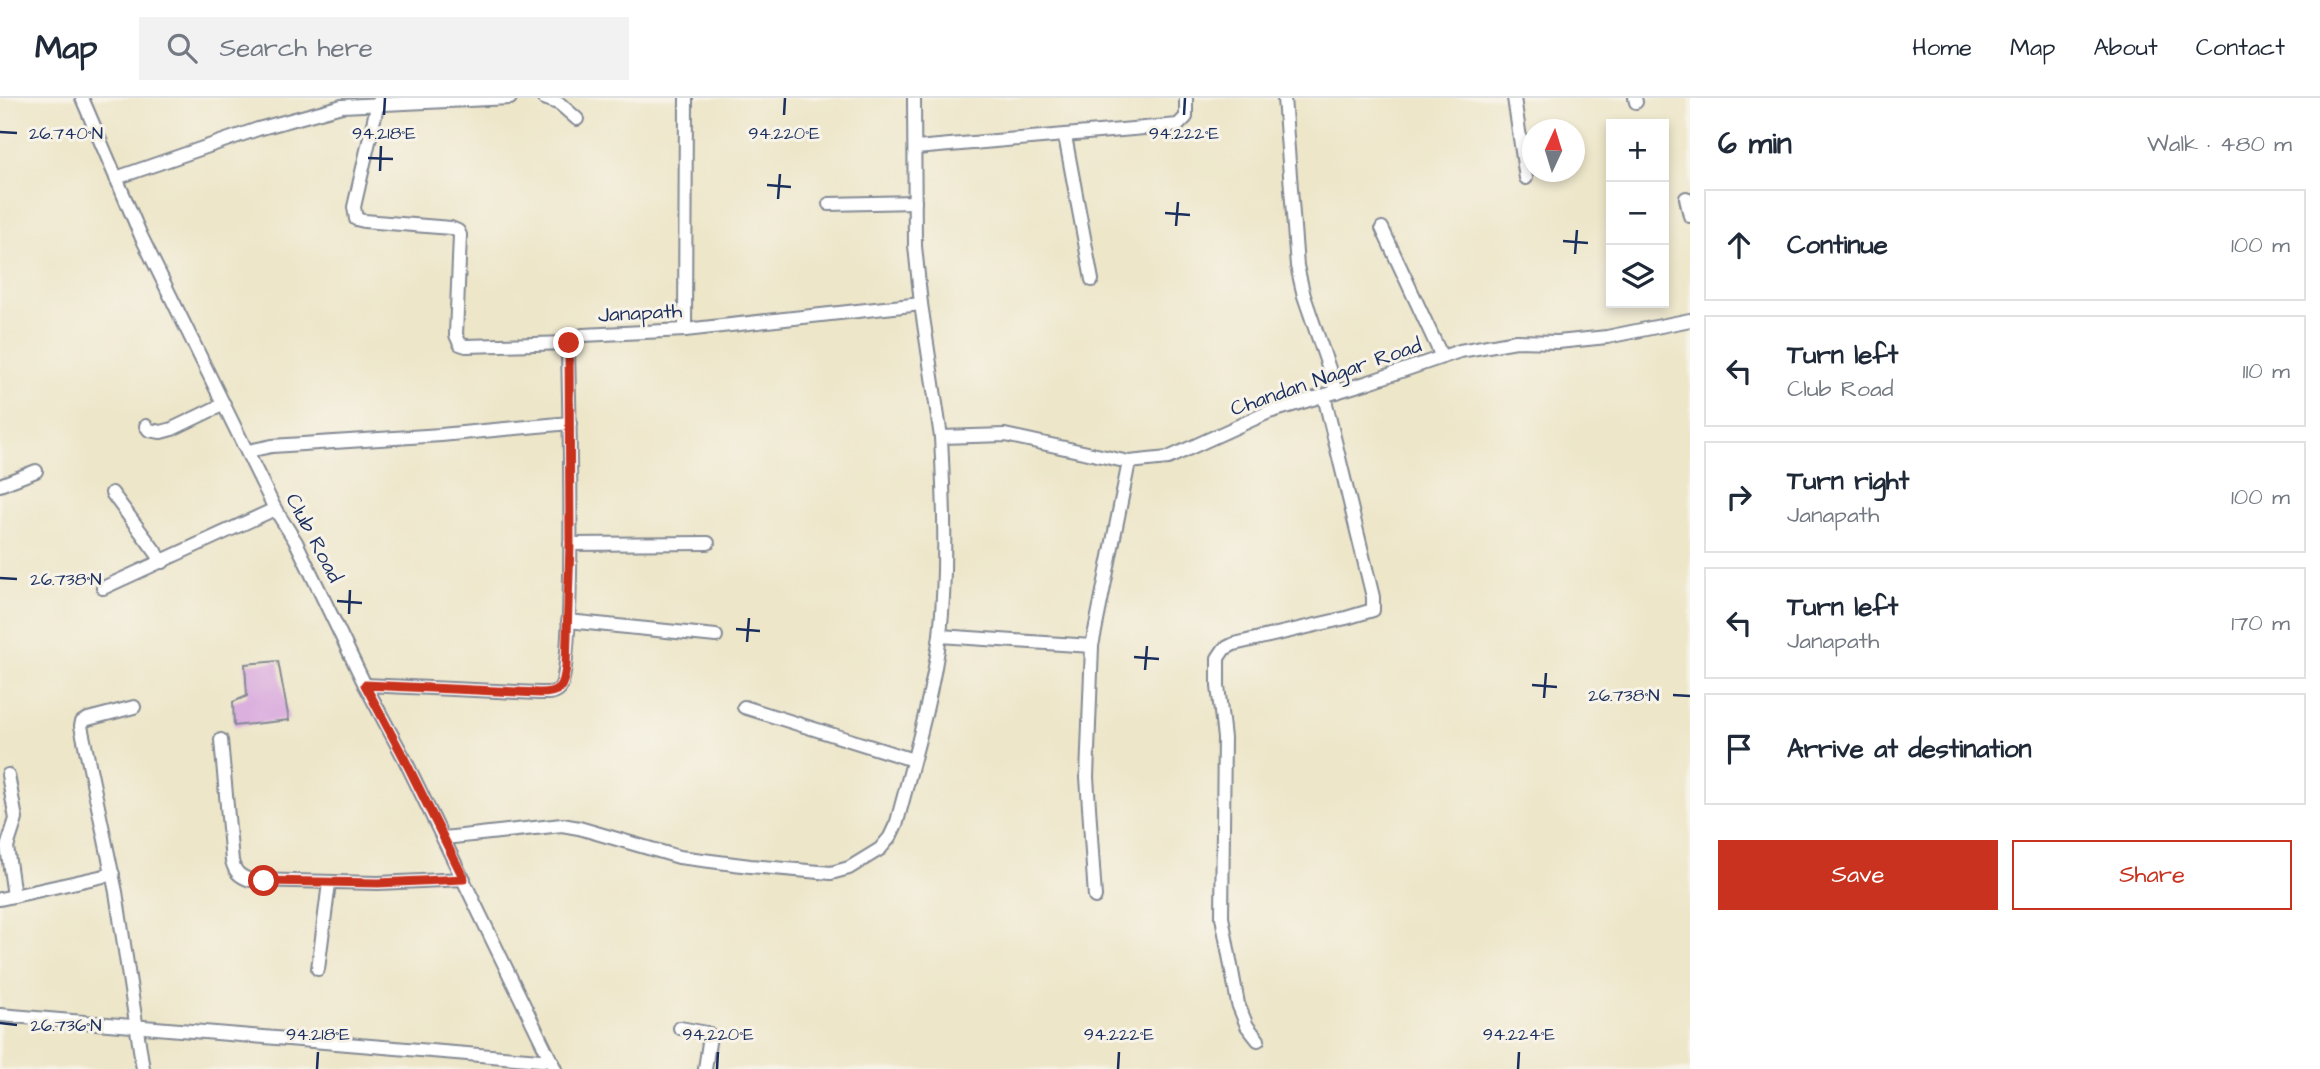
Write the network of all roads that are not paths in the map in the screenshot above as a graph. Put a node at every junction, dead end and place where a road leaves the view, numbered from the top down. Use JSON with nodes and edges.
{"nodes":[{"id":1,"x":82,"y":98,"type":"edge"},
{"id":2,"x":510,"y":98,"type":"edge"},
{"id":3,"x":544,"y":98,"type":"edge"},
{"id":4,"x":686,"y":98,"type":"edge"},
{"id":5,"x":914,"y":98,"type":"edge"},
{"id":6,"x":1186,"y":98,"type":"edge"},
{"id":7,"x":1284,"y":98,"type":"edge"},
{"id":8,"x":1514,"y":98,"type":"edge"},
{"id":9,"x":343,"y":102,"type":"edge"},
{"id":10,"x":377,"y":103,"type":"junction"},
{"id":11,"x":577,"y":119,"type":"dead end"},
{"id":12,"x":1065,"y":136,"type":"junction"},
{"id":13,"x":916,"y":148,"type":"junction"},
{"id":14,"x":1522,"y":151,"type":"edge"},
{"id":15,"x":116,"y":178,"type":"junction"},
{"id":16,"x":1686,"y":198,"type":"dead end"},
{"id":17,"x":915,"y":202,"type":"junction"},
{"id":18,"x":829,"y":204,"type":"dead end"},
{"id":19,"x":1690,"y":216,"type":"edge"},
{"id":20,"x":1382,"y":228,"type":"dead end"},
{"id":21,"x":1092,"y":280,"type":"dead end"},
{"id":22,"x":921,"y":304,"type":"junction"},
{"id":23,"x":1690,"y":320,"type":"edge"},
{"id":24,"x":685,"y":330,"type":"junction"},
{"id":25,"x":569,"y":343,"type":"junction"},
{"id":26,"x":1442,"y":357,"type":"junction"},
{"id":27,"x":1337,"y":392,"type":"junction"},
{"id":28,"x":1324,"y":396,"type":"junction"},
{"id":29,"x":224,"y":404,"type":"junction"},
{"id":30,"x":569,"y":423,"type":"junction"},
{"id":31,"x":146,"y":426,"type":"dead end"},
{"id":32,"x":941,"y":437,"type":"junction"},
{"id":33,"x":248,"y":451,"type":"junction"},
{"id":34,"x":1129,"y":462,"type":"junction"},
{"id":35,"x":36,"y":471,"type":"dead end"},
{"id":36,"x":0,"y":485,"type":"edge"},
{"id":37,"x":112,"y":493,"type":"dead end"},
{"id":38,"x":275,"y":509,"type":"junction"},
{"id":39,"x":708,"y":543,"type":"dead end"},
{"id":40,"x":570,"y":544,"type":"junction"},
{"id":41,"x":163,"y":562,"type":"junction"},
{"id":42,"x":103,"y":587,"type":"dead end"},
{"id":43,"x":568,"y":621,"type":"junction"},
{"id":44,"x":716,"y":636,"type":"dead end"},
{"id":45,"x":940,"y":636,"type":"junction"},
{"id":46,"x":1092,"y":646,"type":"junction"},
{"id":47,"x":365,"y":685,"type":"junction"},
{"id":48,"x":134,"y":707,"type":"dead end"},
{"id":49,"x":744,"y":707,"type":"dead end"},
{"id":50,"x":221,"y":740,"type":"dead end"},
{"id":51,"x":913,"y":760,"type":"junction"},
{"id":52,"x":8,"y":775,"type":"dead end"},
{"id":53,"x":444,"y":838,"type":"junction"},
{"id":54,"x":113,"y":874,"type":"junction"},
{"id":55,"x":464,"y":879,"type":"junction"},
{"id":56,"x":329,"y":883,"type":"junction"},
{"id":57,"x":14,"y":896,"type":"junction"},
{"id":58,"x":1095,"y":897,"type":"dead end"},
{"id":59,"x":0,"y":899,"type":"edge"},
{"id":60,"x":318,"y":969,"type":"dead end"},
{"id":61,"x":0,"y":1015,"type":"edge"},
{"id":62,"x":137,"y":1026,"type":"junction"},
{"id":63,"x":680,"y":1028,"type":"dead end"},
{"id":64,"x":1258,"y":1040,"type":"dead end"},
{"id":65,"x":554,"y":1065,"type":"edge"},
{"id":66,"x":143,"y":1069,"type":"edge"},
{"id":67,"x":705,"y":1069,"type":"edge"}],
"edges":[{"from":1,"to":15,"type":"street","name":"Club Road"},
{"from":2,"to":10,"type":"street"},
{"from":3,"to":11,"type":"street"},
{"from":4,"to":24,"type":"street"},
{"from":5,"to":13,"type":"street"},
{"from":6,"to":12,"type":"street"},
{"from":7,"to":27,"type":"street"},
{"from":8,"to":14,"type":"street"},
{"from":9,"to":10,"type":"street"},
{"from":9,"to":15,"type":"street"},
{"from":10,"to":25,"type":"street","name":"Janapath"},
{"from":12,"to":13,"type":"street"},
{"from":12,"to":21,"type":"street"},
{"from":13,"to":17,"type":"street"},
{"from":15,"to":29,"type":"street","name":"Club Road"},
{"from":16,"to":19,"type":"street"},
{"from":17,"to":18,"type":"street"},
{"from":17,"to":22,"type":"street"},
{"from":20,"to":26,"type":"street"},
{"from":22,"to":24,"type":"street","name":"Janapath"},
{"from":22,"to":32,"type":"street"},
{"from":23,"to":26,"type":"street","name":"Chandan Nagar Road"},
{"from":24,"to":25,"type":"street","name":"Janapath"},
{"from":25,"to":30,"type":"street"},
{"from":26,"to":27,"type":"street","name":"Chandan Nagar Road"},
{"from":27,"to":28,"type":"street","name":"Chandan Nagar Road"},
{"from":28,"to":34,"type":"street","name":"Chandan Nagar Road"},
{"from":28,"to":64,"type":"street"},
{"from":29,"to":31,"type":"street"},
{"from":29,"to":33,"type":"street","name":"Club Road"},
{"from":30,"to":33,"type":"street"},
{"from":30,"to":40,"type":"street"},
{"from":32,"to":34,"type":"street","name":"Chandan Nagar Road"},
{"from":32,"to":45,"type":"street"},
{"from":33,"to":38,"type":"street","name":"Club Road"},
{"from":34,"to":46,"type":"street"},
{"from":35,"to":36,"type":"street"},
{"from":37,"to":41,"type":"street"},
{"from":38,"to":41,"type":"street"},
{"from":38,"to":47,"type":"street","name":"Club Road"},
{"from":39,"to":40,"type":"street"},
{"from":40,"to":43,"type":"street"},
{"from":41,"to":42,"type":"street"},
{"from":43,"to":44,"type":"street"},
{"from":43,"to":47,"type":"street"},
{"from":45,"to":46,"type":"street"},
{"from":45,"to":51,"type":"street"},
{"from":46,"to":58,"type":"street"},
{"from":47,"to":53,"type":"street","name":"Club Road"},
{"from":48,"to":54,"type":"street"},
{"from":49,"to":51,"type":"street"},
{"from":50,"to":56,"type":"street"},
{"from":51,"to":53,"type":"street"},
{"from":52,"to":57,"type":"street"},
{"from":53,"to":55,"type":"street","name":"Club Road"},
{"from":54,"to":57,"type":"street"},
{"from":54,"to":62,"type":"street"},
{"from":55,"to":56,"type":"street"},
{"from":55,"to":65,"type":"street","name":"Club Road"},
{"from":56,"to":60,"type":"street"},
{"from":57,"to":59,"type":"street"},
{"from":61,"to":62,"type":"street"},
{"from":62,"to":65,"type":"street"},
{"from":62,"to":66,"type":"street"},
{"from":63,"to":67,"type":"street"}]}
